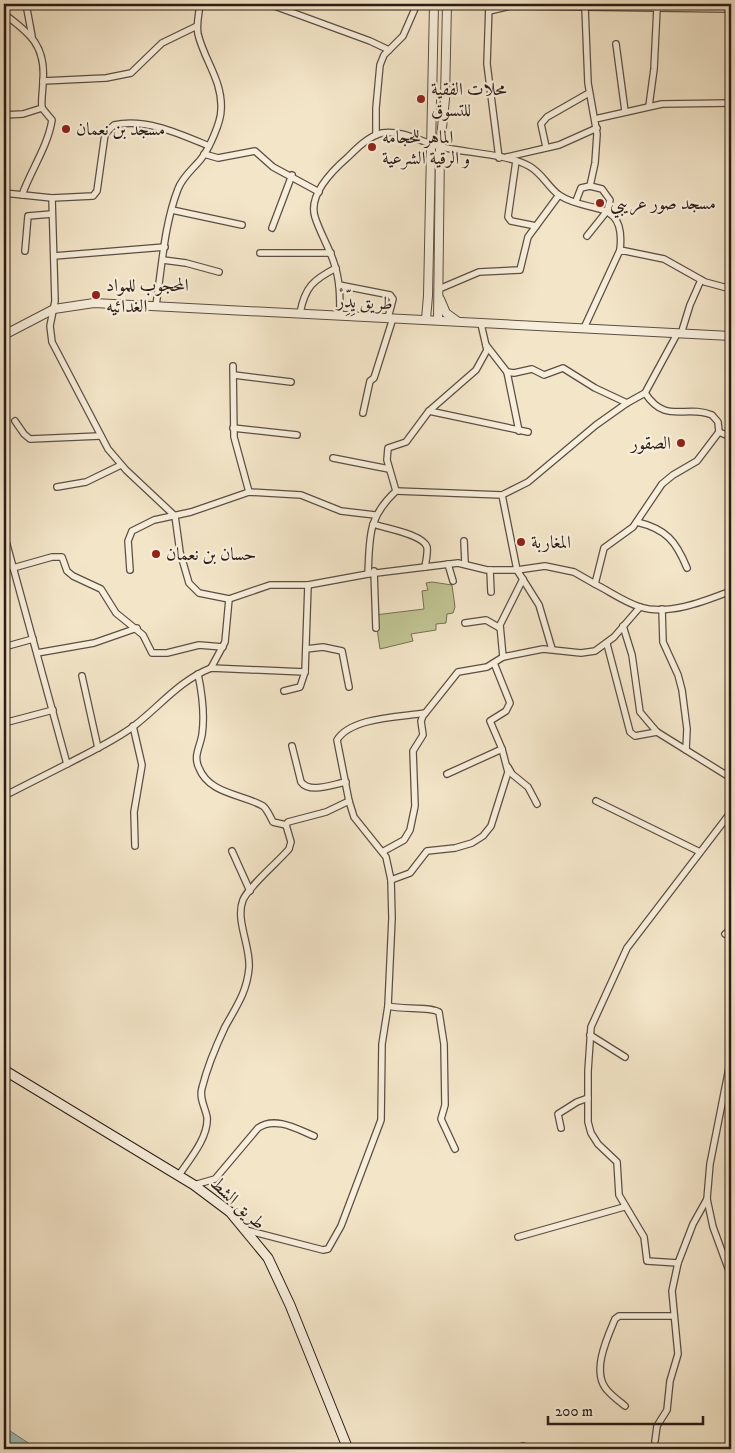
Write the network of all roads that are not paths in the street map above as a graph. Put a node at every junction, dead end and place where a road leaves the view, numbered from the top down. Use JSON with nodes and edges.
{"nodes":[{"id":1,"x":26,"y":4,"type":"edge"},
{"id":2,"x":200,"y":4,"type":"edge"},
{"id":3,"x":269,"y":4,"type":"edge"},
{"id":4,"x":417,"y":4,"type":"edge"},
{"id":5,"x":434,"y":4,"type":"edge"},
{"id":6,"x":447,"y":4,"type":"edge"},
{"id":7,"x":489,"y":4,"type":"edge"},
{"id":8,"x":585,"y":7,"type":"junction"},
{"id":9,"x":657,"y":8,"type":"junction"},
{"id":10,"x":731,"y":9,"type":"edge"},
{"id":11,"x":489,"y":11,"type":"junction"},
{"id":12,"x":4,"y":14,"type":"edge"},
{"id":13,"x":197,"y":26,"type":"junction"},
{"id":14,"x":32,"y":36,"type":"junction"},
{"id":15,"x":616,"y":44,"type":"dead end"},
{"id":16,"x":389,"y":50,"type":"junction"},
{"id":17,"x":44,"y":81,"type":"junction"},
{"id":18,"x":589,"y":93,"type":"junction"},
{"id":19,"x":731,"y":103,"type":"edge"},
{"id":20,"x":649,"y":106,"type":"junction"},
{"id":21,"x":42,"y":108,"type":"junction"},
{"id":22,"x":625,"y":111,"type":"junction"},
{"id":23,"x":4,"y":114,"type":"edge"},
{"id":24,"x":595,"y":119,"type":"junction"},
{"id":25,"x":597,"y":128,"type":"junction"},
{"id":26,"x":376,"y":135,"type":"junction"},
{"id":27,"x":431,"y":143,"type":"junction"},
{"id":28,"x":209,"y":146,"type":"junction"},
{"id":29,"x":440,"y":147,"type":"junction"},
{"id":30,"x":546,"y":147,"type":"junction"},
{"id":31,"x":204,"y":154,"type":"junction"},
{"id":32,"x":501,"y":158,"type":"junction"},
{"id":33,"x":516,"y":160,"type":"junction"},
{"id":34,"x":292,"y":175,"type":"junction"},
{"id":35,"x":590,"y":186,"type":"junction"},
{"id":36,"x":319,"y":192,"type":"junction"},
{"id":37,"x":4,"y":193,"type":"edge"},
{"id":38,"x":22,"y":195,"type":"junction"},
{"id":39,"x":559,"y":195,"type":"junction"},
{"id":40,"x":52,"y":198,"type":"junction"},
{"id":41,"x":576,"y":201,"type":"junction"},
{"id":42,"x":172,"y":210,"type":"junction"},
{"id":43,"x":607,"y":211,"type":"junction"},
{"id":44,"x":52,"y":214,"type":"junction"},
{"id":45,"x":242,"y":225,"type":"dead end"},
{"id":46,"x":536,"y":226,"type":"junction"},
{"id":47,"x":272,"y":228,"type":"dead end"},
{"id":48,"x":587,"y":236,"type":"dead end"},
{"id":49,"x":165,"y":247,"type":"junction"},
{"id":50,"x":620,"y":250,"type":"junction"},
{"id":51,"x":25,"y":251,"type":"dead end"},
{"id":52,"x":331,"y":253,"type":"junction"},
{"id":53,"x":260,"y":254,"type":"dead end"},
{"id":54,"x":54,"y":256,"type":"junction"},
{"id":55,"x":163,"y":260,"type":"junction"},
{"id":56,"x":336,"y":268,"type":"junction"},
{"id":57,"x":219,"y":272,"type":"dead end"},
{"id":58,"x":701,"y":280,"type":"junction"},
{"id":59,"x":339,"y":285,"type":"junction"},
{"id":60,"x":731,"y":289,"type":"edge"},
{"id":61,"x":439,"y":293,"type":"junction"},
{"id":62,"x":428,"y":296,"type":"junction"},
{"id":63,"x":156,"y":304,"type":"junction"},
{"id":64,"x":54,"y":309,"type":"junction"},
{"id":65,"x":300,"y":313,"type":"junction"},
{"id":66,"x":340,"y":316,"type":"junction"},
{"id":67,"x":390,"y":318,"type":"junction"},
{"id":68,"x":412,"y":319,"type":"junction"},
{"id":69,"x":426,"y":319,"type":"junction"},
{"id":70,"x":438,"y":320,"type":"junction"},
{"id":71,"x":459,"y":322,"type":"junction"},
{"id":72,"x":481,"y":324,"type":"junction"},
{"id":73,"x":584,"y":328,"type":"junction"},
{"id":74,"x":679,"y":334,"type":"junction"},
{"id":75,"x":4,"y":335,"type":"edge"},
{"id":76,"x":731,"y":336,"type":"edge"},
{"id":77,"x":486,"y":345,"type":"junction"},
{"id":78,"x":233,"y":366,"type":"dead end"},
{"id":79,"x":507,"y":372,"type":"junction"},
{"id":80,"x":234,"y":375,"type":"junction"},
{"id":81,"x":291,"y":382,"type":"dead end"},
{"id":82,"x":645,"y":393,"type":"junction"},
{"id":83,"x":627,"y":403,"type":"junction"},
{"id":84,"x":429,"y":411,"type":"junction"},
{"id":85,"x":364,"y":412,"type":"dead end"},
{"id":86,"x":16,"y":421,"type":"dead end"},
{"id":87,"x":233,"y":428,"type":"junction"},
{"id":88,"x":519,"y":431,"type":"junction"},
{"id":89,"x":528,"y":432,"type":"dead end"},
{"id":90,"x":719,"y":432,"type":"junction"},
{"id":91,"x":297,"y":435,"type":"dead end"},
{"id":92,"x":100,"y":436,"type":"junction"},
{"id":93,"x":731,"y":437,"type":"edge"},
{"id":94,"x":333,"y":458,"type":"dead end"},
{"id":95,"x":121,"y":465,"type":"junction"},
{"id":96,"x":389,"y":468,"type":"junction"},
{"id":97,"x":57,"y":487,"type":"dead end"},
{"id":98,"x":396,"y":491,"type":"junction"},
{"id":99,"x":249,"y":492,"type":"junction"},
{"id":100,"x":502,"y":494,"type":"junction"},
{"id":101,"x":375,"y":515,"type":"junction"},
{"id":102,"x":175,"y":516,"type":"junction"},
{"id":103,"x":636,"y":522,"type":"junction"},
{"id":104,"x":372,"y":524,"type":"junction"},
{"id":105,"x":4,"y":534,"type":"edge"},
{"id":106,"x":464,"y":541,"type":"dead end"},
{"id":107,"x":464,"y":563,"type":"junction"},
{"id":108,"x":448,"y":564,"type":"junction"},
{"id":109,"x":425,"y":567,"type":"junction"},
{"id":110,"x":13,"y":568,"type":"junction"},
{"id":111,"x":686,"y":568,"type":"dead end"},
{"id":112,"x":130,"y":570,"type":"dead end"},
{"id":113,"x":490,"y":570,"type":"junction"},
{"id":114,"x":518,"y":570,"type":"junction"},
{"id":115,"x":371,"y":572,"type":"junction"},
{"id":116,"x":523,"y":579,"type":"junction"},
{"id":117,"x":453,"y":581,"type":"dead end"},
{"id":118,"x":308,"y":584,"type":"junction"},
{"id":119,"x":595,"y":584,"type":"junction"},
{"id":120,"x":731,"y":591,"type":"edge"},
{"id":121,"x":491,"y":592,"type":"dead end"},
{"id":122,"x":229,"y":599,"type":"junction"},
{"id":123,"x":640,"y":607,"type":"junction"},
{"id":124,"x":662,"y":609,"type":"junction"},
{"id":125,"x":465,"y":623,"type":"dead end"},
{"id":126,"x":623,"y":626,"type":"junction"},
{"id":127,"x":137,"y":628,"type":"junction"},
{"id":128,"x":376,"y":628,"type":"dead end"},
{"id":129,"x":500,"y":628,"type":"junction"},
{"id":130,"x":33,"y":639,"type":"junction"},
{"id":131,"x":607,"y":644,"type":"junction"},
{"id":132,"x":4,"y":647,"type":"edge"},
{"id":133,"x":223,"y":648,"type":"junction"},
{"id":134,"x":306,"y":649,"type":"junction"},
{"id":135,"x":552,"y":649,"type":"junction"},
{"id":136,"x":37,"y":652,"type":"junction"},
{"id":137,"x":503,"y":657,"type":"junction"},
{"id":138,"x":494,"y":663,"type":"junction"},
{"id":139,"x":212,"y":668,"type":"junction"},
{"id":140,"x":305,"y":672,"type":"junction"},
{"id":141,"x":198,"y":674,"type":"junction"},
{"id":142,"x":82,"y":676,"type":"dead end"},
{"id":143,"x":349,"y":687,"type":"dead end"},
{"id":144,"x":284,"y":691,"type":"dead end"},
{"id":145,"x":53,"y":710,"type":"junction"},
{"id":146,"x":425,"y":714,"type":"junction"},
{"id":147,"x":4,"y":723,"type":"edge"},
{"id":148,"x":134,"y":726,"type":"junction"},
{"id":149,"x":657,"y":732,"type":"junction"},
{"id":150,"x":292,"y":746,"type":"dead end"},
{"id":151,"x":98,"y":748,"type":"junction"},
{"id":152,"x":502,"y":748,"type":"junction"},
{"id":153,"x":686,"y":750,"type":"junction"},
{"id":154,"x":67,"y":764,"type":"junction"},
{"id":155,"x":508,"y":767,"type":"junction"},
{"id":156,"x":447,"y":774,"type":"dead end"},
{"id":157,"x":731,"y":778,"type":"edge"},
{"id":158,"x":346,"y":782,"type":"junction"},
{"id":159,"x":4,"y":796,"type":"edge"},
{"id":160,"x":596,"y":800,"type":"dead end"},
{"id":161,"x":348,"y":801,"type":"junction"},
{"id":162,"x":537,"y":804,"type":"dead end"},
{"id":163,"x":731,"y":812,"type":"edge"},
{"id":164,"x":286,"y":825,"type":"junction"},
{"id":165,"x":134,"y":846,"type":"dead end"},
{"id":166,"x":232,"y":850,"type":"dead end"},
{"id":167,"x":384,"y":851,"type":"junction"},
{"id":168,"x":700,"y":852,"type":"junction"},
{"id":169,"x":391,"y":880,"type":"junction"},
{"id":170,"x":250,"y":891,"type":"junction"},
{"id":171,"x":731,"y":929,"type":"edge"},
{"id":172,"x":725,"y":934,"type":"dead end"},
{"id":173,"x":388,"y":1006,"type":"junction"},
{"id":174,"x":590,"y":1035,"type":"junction"},
{"id":175,"x":625,"y":1057,"type":"dead end"},
{"id":176,"x":731,"y":1058,"type":"edge"},
{"id":177,"x":4,"y":1070,"type":"edge"},
{"id":178,"x":588,"y":1098,"type":"junction"},
{"id":179,"x":560,"y":1128,"type":"dead end"},
{"id":180,"x":314,"y":1136,"type":"dead end"},
{"id":181,"x":455,"y":1149,"type":"dead end"},
{"id":182,"x":179,"y":1175,"type":"junction"},
{"id":183,"x":194,"y":1185,"type":"junction"},
{"id":184,"x":707,"y":1199,"type":"junction"},
{"id":185,"x":624,"y":1207,"type":"junction"},
{"id":186,"x":246,"y":1230,"type":"junction"},
{"id":187,"x":518,"y":1237,"type":"dead end"},
{"id":188,"x":678,"y":1263,"type":"junction"},
{"id":189,"x":731,"y":1276,"type":"edge"},
{"id":190,"x":674,"y":1316,"type":"junction"},
{"id":191,"x":625,"y":1406,"type":"dead end"},
{"id":192,"x":655,"y":1441,"type":"dead end"},
{"id":193,"x":348,"y":1449,"type":"edge"},
{"id":194,"x":512,"y":1449,"type":"edge"},
{"id":195,"x":527,"y":1449,"type":"edge"}],
"edges":[{"from":1,"to":14,"type":"street"},
{"from":2,"to":13,"type":"street"},
{"from":3,"to":16,"type":"street"},
{"from":4,"to":16,"type":"street"},
{"from":5,"to":27,"type":"street"},
{"from":6,"to":29,"type":"street"},
{"from":7,"to":11,"type":"street"},
{"from":8,"to":9,"type":"street"},
{"from":8,"to":11,"type":"street"},
{"from":8,"to":18,"type":"street"},
{"from":9,"to":10,"type":"street"},
{"from":9,"to":20,"type":"street"},
{"from":11,"to":32,"type":"street"},
{"from":12,"to":14,"type":"street"},
{"from":13,"to":17,"type":"street"},
{"from":13,"to":28,"type":"street"},
{"from":14,"to":17,"type":"street"},
{"from":15,"to":22,"type":"street"},
{"from":16,"to":26,"type":"street"},
{"from":17,"to":21,"type":"street"},
{"from":18,"to":24,"type":"street"},
{"from":18,"to":30,"type":"street"},
{"from":19,"to":20,"type":"street"},
{"from":20,"to":22,"type":"street"},
{"from":21,"to":23,"type":"street"},
{"from":21,"to":38,"type":"street"},
{"from":22,"to":24,"type":"street"},
{"from":24,"to":25,"type":"street"},
{"from":25,"to":30,"type":"street"},
{"from":25,"to":35,"type":"street"},
{"from":26,"to":27,"type":"street"},
{"from":26,"to":36,"type":"street"},
{"from":27,"to":29,"type":"street"},
{"from":27,"to":62,"type":"street"},
{"from":28,"to":31,"type":"street"},
{"from":28,"to":40,"type":"street"},
{"from":29,"to":32,"type":"street"},
{"from":29,"to":61,"type":"street"},
{"from":30,"to":32,"type":"street"},
{"from":31,"to":34,"type":"street"},
{"from":31,"to":42,"type":"street"},
{"from":32,"to":33,"type":"street"},
{"from":33,"to":39,"type":"street"},
{"from":33,"to":46,"type":"street"},
{"from":34,"to":36,"type":"street"},
{"from":34,"to":47,"type":"street"},
{"from":35,"to":41,"type":"street"},
{"from":35,"to":43,"type":"street"},
{"from":36,"to":52,"type":"street"},
{"from":37,"to":38,"type":"street"},
{"from":38,"to":40,"type":"street"},
{"from":39,"to":41,"type":"street"},
{"from":39,"to":46,"type":"street"},
{"from":40,"to":44,"type":"street"},
{"from":41,"to":43,"type":"street"},
{"from":42,"to":45,"type":"street"},
{"from":42,"to":49,"type":"street"},
{"from":43,"to":48,"type":"street"},
{"from":43,"to":50,"type":"street"},
{"from":44,"to":51,"type":"street"},
{"from":44,"to":54,"type":"street"},
{"from":46,"to":61,"type":"street"},
{"from":49,"to":54,"type":"street"},
{"from":49,"to":55,"type":"street"},
{"from":50,"to":58,"type":"street"},
{"from":50,"to":73,"type":"street"},
{"from":52,"to":53,"type":"street"},
{"from":52,"to":56,"type":"street"},
{"from":54,"to":64,"type":"street"},
{"from":55,"to":57,"type":"street"},
{"from":55,"to":63,"type":"street"},
{"from":56,"to":59,"type":"street"},
{"from":56,"to":65,"type":"street"},
{"from":58,"to":60,"type":"street"},
{"from":58,"to":74,"type":"street"},
{"from":59,"to":66,"type":"street"},
{"from":59,"to":67,"type":"street"},
{"from":61,"to":70,"type":"street"},
{"from":61,"to":71,"type":"street"},
{"from":62,"to":68,"type":"street"},
{"from":62,"to":69,"type":"street"},
{"from":63,"to":64,"type":"street","name":"طريق يِدِّرْ"},
{"from":63,"to":65,"type":"street","name":"طريق يِدِّرْ"},
{"from":64,"to":75,"type":"street","name":"طريق يِدِّرْ"},
{"from":64,"to":92,"type":"street"},
{"from":65,"to":66,"type":"street","name":"طريق يِدِّرْ"},
{"from":66,"to":67,"type":"street","name":"طريق يِدِّرْ"},
{"from":67,"to":68,"type":"street","name":"طريق يِدِّرْ"},
{"from":67,"to":85,"type":"street"},
{"from":68,"to":69,"type":"street","name":"طريق يِدِّرْ"},
{"from":69,"to":70,"type":"street","name":"طريق يِدِّرْ"},
{"from":70,"to":71,"type":"street","name":"طريق يِدِّرْ"},
{"from":71,"to":72,"type":"street","name":"طريق يِدِّرْ"},
{"from":72,"to":73,"type":"street","name":"طريق يِدِّرْ"},
{"from":72,"to":77,"type":"street"},
{"from":73,"to":74,"type":"street","name":"طريق يِدِّرْ"},
{"from":74,"to":76,"type":"street","name":"طريق يِدِّرْ"},
{"from":74,"to":82,"type":"street"},
{"from":77,"to":79,"type":"street"},
{"from":77,"to":84,"type":"street"},
{"from":78,"to":80,"type":"street"},
{"from":79,"to":83,"type":"street"},
{"from":79,"to":88,"type":"street"},
{"from":80,"to":81,"type":"street"},
{"from":80,"to":87,"type":"street"},
{"from":82,"to":83,"type":"street"},
{"from":82,"to":90,"type":"street"},
{"from":83,"to":100,"type":"street"},
{"from":84,"to":88,"type":"street"},
{"from":84,"to":96,"type":"street"},
{"from":86,"to":92,"type":"street"},
{"from":87,"to":91,"type":"street"},
{"from":87,"to":99,"type":"street"},
{"from":88,"to":89,"type":"street"},
{"from":90,"to":93,"type":"street"},
{"from":90,"to":103,"type":"street"},
{"from":92,"to":95,"type":"street"},
{"from":94,"to":96,"type":"street"},
{"from":95,"to":97,"type":"street"},
{"from":95,"to":102,"type":"street"},
{"from":96,"to":98,"type":"street"},
{"from":98,"to":100,"type":"street"},
{"from":98,"to":101,"type":"street"},
{"from":99,"to":101,"type":"street"},
{"from":99,"to":102,"type":"street"},
{"from":100,"to":114,"type":"street"},
{"from":101,"to":104,"type":"street"},
{"from":102,"to":112,"type":"street"},
{"from":102,"to":122,"type":"street"},
{"from":103,"to":111,"type":"street"},
{"from":103,"to":119,"type":"street"},
{"from":104,"to":109,"type":"street"},
{"from":104,"to":115,"type":"street"},
{"from":105,"to":110,"type":"street"},
{"from":106,"to":107,"type":"street"},
{"from":107,"to":108,"type":"street"},
{"from":107,"to":113,"type":"street"},
{"from":108,"to":109,"type":"street"},
{"from":108,"to":117,"type":"street"},
{"from":109,"to":115,"type":"street"},
{"from":110,"to":127,"type":"street"},
{"from":110,"to":130,"type":"street"},
{"from":113,"to":114,"type":"street"},
{"from":113,"to":121,"type":"street"},
{"from":114,"to":116,"type":"street"},
{"from":114,"to":119,"type":"street"},
{"from":115,"to":118,"type":"street"},
{"from":115,"to":128,"type":"street"},
{"from":116,"to":129,"type":"street"},
{"from":116,"to":135,"type":"street"},
{"from":118,"to":122,"type":"street"},
{"from":118,"to":134,"type":"street"},
{"from":119,"to":123,"type":"street"},
{"from":120,"to":124,"type":"street"},
{"from":122,"to":133,"type":"street"},
{"from":123,"to":124,"type":"street"},
{"from":123,"to":126,"type":"street"},
{"from":124,"to":153,"type":"street"},
{"from":125,"to":129,"type":"street"},
{"from":126,"to":131,"type":"street"},
{"from":126,"to":149,"type":"street"},
{"from":127,"to":133,"type":"street"},
{"from":127,"to":136,"type":"street"},
{"from":129,"to":137,"type":"street"},
{"from":130,"to":132,"type":"street"},
{"from":130,"to":136,"type":"street"},
{"from":131,"to":135,"type":"street"},
{"from":131,"to":149,"type":"street"},
{"from":133,"to":139,"type":"street"},
{"from":134,"to":140,"type":"street"},
{"from":134,"to":143,"type":"street"},
{"from":135,"to":137,"type":"street"},
{"from":136,"to":145,"type":"street"},
{"from":137,"to":138,"type":"street"},
{"from":138,"to":146,"type":"street"},
{"from":138,"to":152,"type":"street"},
{"from":139,"to":140,"type":"street"},
{"from":139,"to":141,"type":"street"},
{"from":140,"to":144,"type":"street"},
{"from":141,"to":148,"type":"street"},
{"from":141,"to":164,"type":"street"},
{"from":142,"to":151,"type":"street"},
{"from":145,"to":147,"type":"street"},
{"from":145,"to":154,"type":"street"},
{"from":146,"to":158,"type":"street"},
{"from":146,"to":167,"type":"street"},
{"from":148,"to":151,"type":"street"},
{"from":148,"to":165,"type":"street"},
{"from":149,"to":153,"type":"street"},
{"from":150,"to":158,"type":"street"},
{"from":151,"to":154,"type":"street"},
{"from":152,"to":155,"type":"street"},
{"from":152,"to":156,"type":"street"},
{"from":153,"to":157,"type":"street"},
{"from":154,"to":159,"type":"street"},
{"from":155,"to":162,"type":"street"},
{"from":155,"to":169,"type":"street"},
{"from":158,"to":161,"type":"street"},
{"from":160,"to":168,"type":"street"},
{"from":161,"to":164,"type":"street"},
{"from":161,"to":167,"type":"street"},
{"from":163,"to":168,"type":"street"},
{"from":164,"to":170,"type":"street"},
{"from":166,"to":170,"type":"street"},
{"from":167,"to":169,"type":"street"},
{"from":168,"to":174,"type":"street"},
{"from":169,"to":173,"type":"street"},
{"from":170,"to":182,"type":"street"},
{"from":171,"to":172,"type":"street"},
{"from":173,"to":181,"type":"street"},
{"from":173,"to":186,"type":"street"},
{"from":174,"to":175,"type":"street"},
{"from":174,"to":178,"type":"street"},
{"from":176,"to":184,"type":"street"},
{"from":177,"to":182,"type":"main road","name":"طريق الشط"},
{"from":178,"to":179,"type":"street"},
{"from":178,"to":185,"type":"street"},
{"from":180,"to":183,"type":"street"},
{"from":182,"to":183,"type":"main road","name":"طريق الشط"},
{"from":183,"to":186,"type":"main road","name":"طريق الشط"},
{"from":184,"to":188,"type":"street"},
{"from":184,"to":189,"type":"street"},
{"from":185,"to":187,"type":"street"},
{"from":185,"to":188,"type":"street"},
{"from":186,"to":193,"type":"main road","name":"طريق الشط"},
{"from":188,"to":190,"type":"street"},
{"from":190,"to":191,"type":"street"},
{"from":190,"to":192,"type":"street"},
{"from":194,"to":195,"type":"street"}]}
